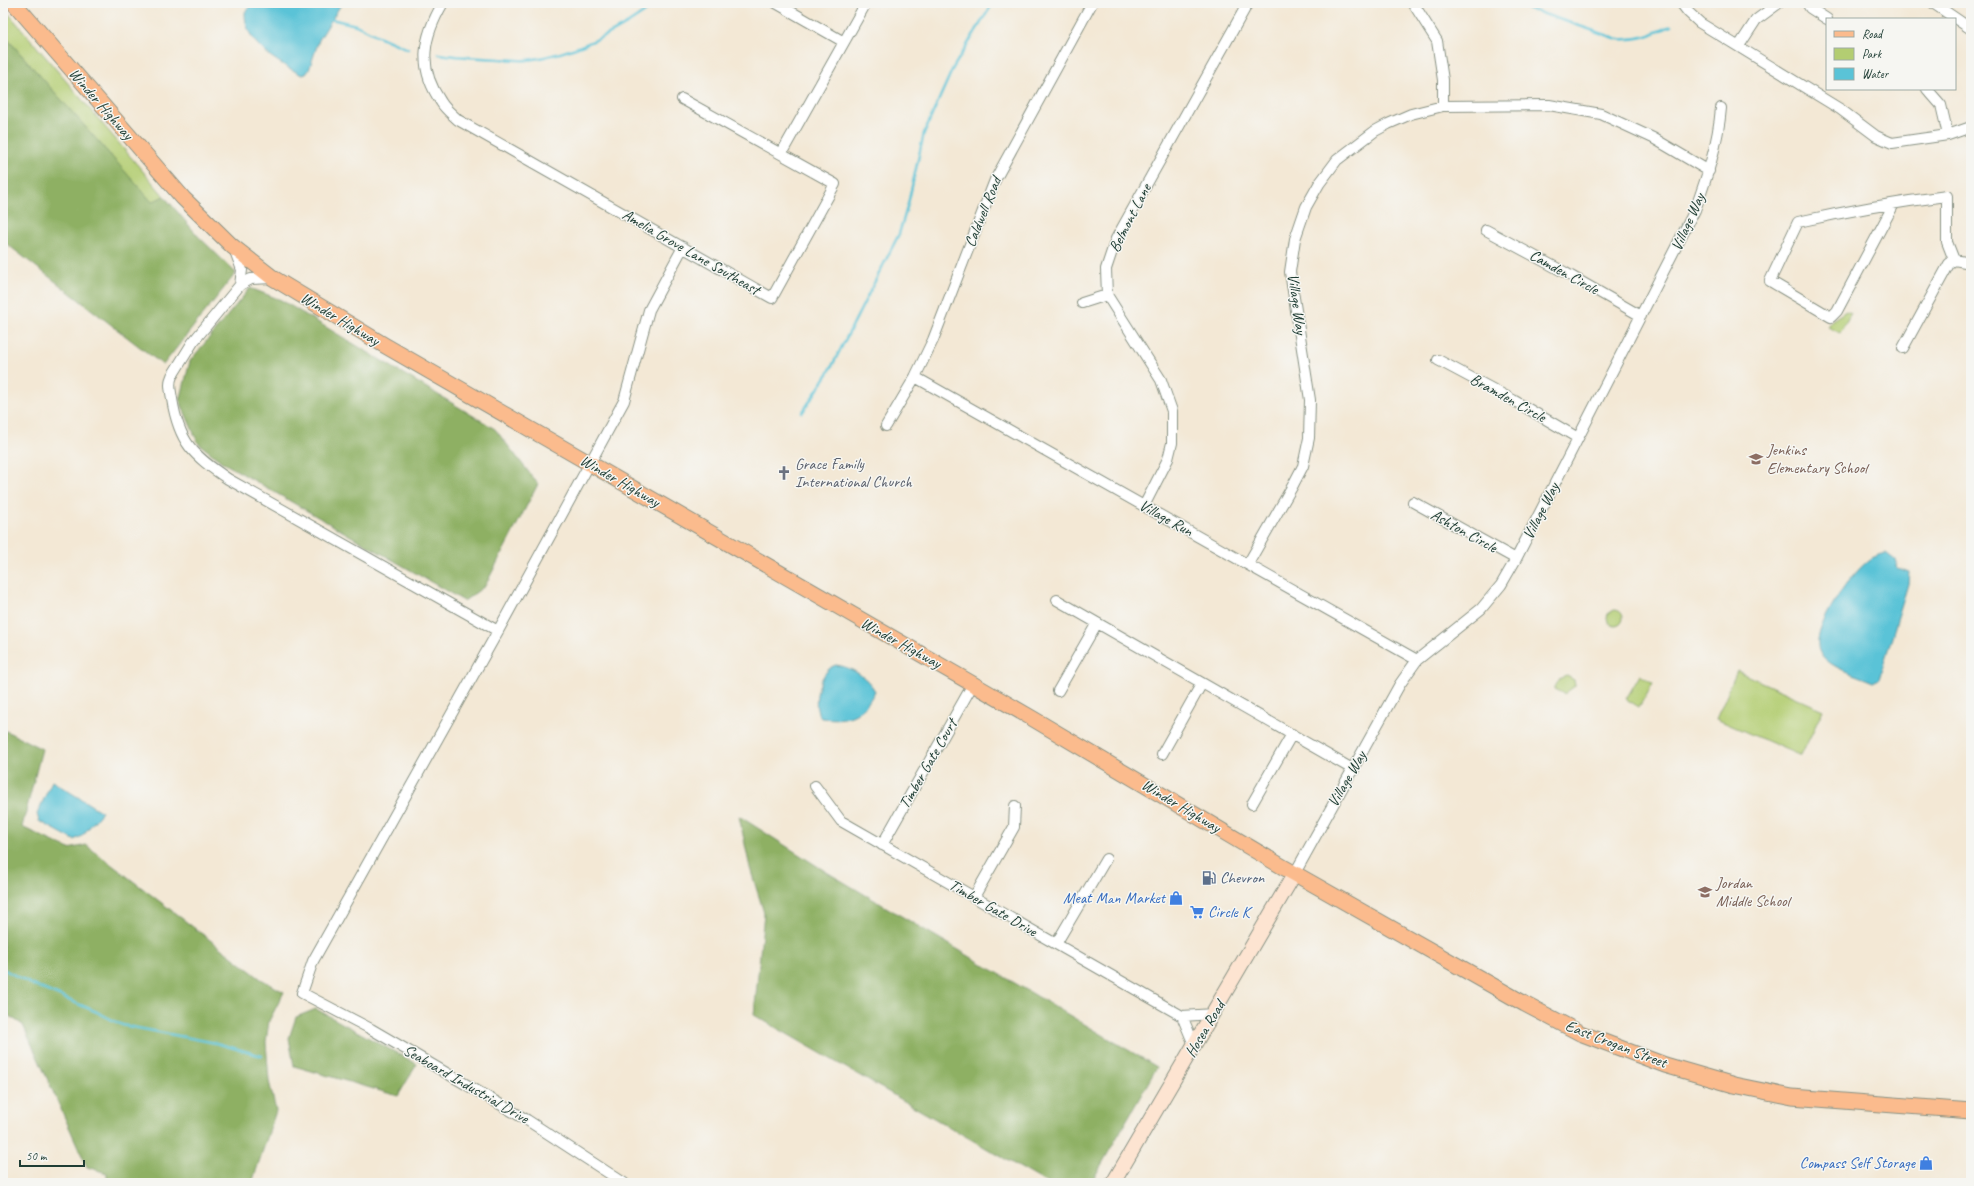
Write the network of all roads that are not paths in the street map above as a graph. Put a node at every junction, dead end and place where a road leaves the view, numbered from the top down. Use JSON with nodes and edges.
{"nodes":[{"id":1,"x":14,"y":3,"type":"edge"},
{"id":2,"x":443,"y":3,"type":"edge"},
{"id":3,"x":776,"y":3,"type":"edge"},
{"id":4,"x":866,"y":3,"type":"edge"},
{"id":5,"x":1092,"y":3,"type":"edge"},
{"id":6,"x":1248,"y":3,"type":"edge"},
{"id":7,"x":1412,"y":3,"type":"edge"},
{"id":8,"x":1681,"y":3,"type":"edge"},
{"id":9,"x":1779,"y":3,"type":"edge"},
{"id":10,"x":1807,"y":3,"type":"edge"},
{"id":11,"x":1933,"y":3,"type":"edge"},
{"id":12,"x":1826,"y":18,"type":"edge"},
{"id":13,"x":1955,"y":18,"type":"edge"},
{"id":14,"x":1956,"y":19,"type":"edge"},
{"id":15,"x":1971,"y":29,"type":"edge"},
{"id":16,"x":844,"y":42,"type":"junction"},
{"id":17,"x":1739,"y":46,"type":"junction"},
{"id":18,"x":1928,"y":90,"type":"edge"},
{"id":19,"x":682,"y":99,"type":"dead end"},
{"id":20,"x":1443,"y":106,"type":"junction"},
{"id":21,"x":1721,"y":108,"type":"dead end"},
{"id":22,"x":1971,"y":127,"type":"edge"},
{"id":23,"x":1948,"y":135,"type":"junction"},
{"id":24,"x":781,"y":154,"type":"junction"},
{"id":25,"x":1709,"y":171,"type":"junction"},
{"id":26,"x":1894,"y":204,"type":"junction"},
{"id":27,"x":1486,"y":230,"type":"dead end"},
{"id":28,"x":232,"y":246,"type":"junction"},
{"id":29,"x":683,"y":247,"type":"junction"},
{"id":30,"x":1954,"y":260,"type":"junction"},
{"id":31,"x":1971,"y":263,"type":"edge"},
{"id":32,"x":273,"y":278,"type":"junction"},
{"id":33,"x":240,"y":285,"type":"junction"},
{"id":34,"x":1106,"y":295,"type":"junction"},
{"id":35,"x":1082,"y":303,"type":"dead end"},
{"id":36,"x":1641,"y":316,"type":"junction"},
{"id":37,"x":1903,"y":348,"type":"dead end"},
{"id":38,"x":1438,"y":360,"type":"dead end"},
{"id":39,"x":915,"y":377,"type":"junction"},
{"id":40,"x":886,"y":426,"type":"dead end"},
{"id":41,"x":1578,"y":438,"type":"junction"},
{"id":42,"x":591,"y":464,"type":"junction"},
{"id":43,"x":1413,"y":502,"type":"dead end"},
{"id":44,"x":1144,"y":506,"type":"junction"},
{"id":45,"x":1516,"y":559,"type":"junction"},
{"id":46,"x":1248,"y":564,"type":"junction"},
{"id":47,"x":1057,"y":600,"type":"dead end"},
{"id":48,"x":1097,"y":623,"type":"junction"},
{"id":49,"x":498,"y":631,"type":"junction"},
{"id":50,"x":1418,"y":660,"type":"junction"},
{"id":51,"x":1202,"y":683,"type":"junction"},
{"id":52,"x":974,"y":684,"type":"junction"},
{"id":53,"x":1058,"y":691,"type":"dead end"},
{"id":54,"x":1292,"y":734,"type":"junction"},
{"id":55,"x":1162,"y":754,"type":"dead end"},
{"id":56,"x":1354,"y":770,"type":"junction"},
{"id":57,"x":815,"y":786,"type":"dead end"},
{"id":58,"x":1252,"y":804,"type":"dead end"},
{"id":59,"x":1015,"y":806,"type":"dead end"},
{"id":60,"x":882,"y":845,"type":"junction"},
{"id":61,"x":1106,"y":859,"type":"dead end"},
{"id":62,"x":1296,"y":874,"type":"junction"},
{"id":63,"x":974,"y":897,"type":"junction"},
{"id":64,"x":1056,"y":944,"type":"junction"},
{"id":65,"x":1214,"y":1014,"type":"junction"},
{"id":66,"x":1182,"y":1016,"type":"junction"},
{"id":67,"x":1195,"y":1047,"type":"junction"},
{"id":68,"x":1971,"y":1111,"type":"edge"},
{"id":69,"x":624,"y":1183,"type":"edge"},
{"id":70,"x":1114,"y":1183,"type":"edge"}],
"edges":[{"from":1,"to":28,"type":"main road","name":"Winder Highway"},
{"from":2,"to":29,"type":"street","name":"Amelia Grove Lane Southeast"},
{"from":3,"to":16,"type":"street"},
{"from":4,"to":16,"type":"street"},
{"from":5,"to":39,"type":"street","name":"Caldwell Road"},
{"from":6,"to":34,"type":"street","name":"Belmont Lane"},
{"from":7,"to":20,"type":"street"},
{"from":8,"to":17,"type":"street"},
{"from":9,"to":17,"type":"street"},
{"from":10,"to":12,"type":"street"},
{"from":11,"to":13,"type":"street"},
{"from":14,"to":15,"type":"street"},
{"from":16,"to":24,"type":"street"},
{"from":17,"to":23,"type":"street"},
{"from":18,"to":23,"type":"street"},
{"from":19,"to":24,"type":"street","name":"Amelia Grove Lane Southeast"},
{"from":20,"to":25,"type":"street","name":"Village Way"},
{"from":20,"to":46,"type":"street","name":"Village Way"},
{"from":21,"to":25,"type":"street","name":"Village Way"},
{"from":22,"to":23,"type":"street"},
{"from":24,"to":29,"type":"street","name":"Amelia Grove Lane Southeast"},
{"from":25,"to":36,"type":"street","name":"Village Way"},
{"from":26,"to":26,"type":"street"},
{"from":26,"to":30,"type":"street"},
{"from":27,"to":36,"type":"street","name":"Camden Circle"},
{"from":28,"to":32,"type":"main road","name":"Winder Highway"},
{"from":28,"to":33,"type":"street"},
{"from":29,"to":42,"type":"street"},
{"from":30,"to":31,"type":"street"},
{"from":30,"to":37,"type":"street"},
{"from":32,"to":33,"type":"street"},
{"from":32,"to":42,"type":"main road","name":"Winder Highway"},
{"from":33,"to":49,"type":"street"},
{"from":34,"to":35,"type":"street"},
{"from":34,"to":44,"type":"street"},
{"from":36,"to":41,"type":"street","name":"Village Way"},
{"from":38,"to":41,"type":"street","name":"Bramden Circle"},
{"from":39,"to":40,"type":"street","name":"Caldwell Road"},
{"from":39,"to":44,"type":"street","name":"Village Run"},
{"from":41,"to":45,"type":"street","name":"Village Way"},
{"from":42,"to":49,"type":"street"},
{"from":42,"to":52,"type":"main road","name":"Winder Highway"},
{"from":43,"to":45,"type":"street","name":"Ashton Circle"},
{"from":44,"to":46,"type":"street","name":"Village Run"},
{"from":45,"to":50,"type":"street","name":"Village Way"},
{"from":46,"to":50,"type":"street","name":"Village Run"},
{"from":47,"to":48,"type":"street"},
{"from":48,"to":51,"type":"street"},
{"from":48,"to":53,"type":"street"},
{"from":49,"to":69,"type":"street","name":"Seaboard Industrial Drive"},
{"from":50,"to":56,"type":"street","name":"Village Way"},
{"from":51,"to":54,"type":"street"},
{"from":51,"to":55,"type":"street"},
{"from":52,"to":60,"type":"street","name":"Timber Gate Court"},
{"from":52,"to":62,"type":"main road","name":"Winder Highway"},
{"from":54,"to":56,"type":"street"},
{"from":54,"to":58,"type":"street"},
{"from":56,"to":62,"type":"street","name":"Village Way"},
{"from":57,"to":60,"type":"street","name":"Timber Gate Drive"},
{"from":59,"to":63,"type":"street"},
{"from":60,"to":63,"type":"street","name":"Timber Gate Drive"},
{"from":61,"to":64,"type":"street"},
{"from":62,"to":65,"type":"street","name":"Hosea Road"},
{"from":62,"to":68,"type":"main road","name":"East Crogan Street"},
{"from":63,"to":64,"type":"street","name":"Timber Gate Drive"},
{"from":64,"to":66,"type":"street","name":"Timber Gate Drive"},
{"from":65,"to":66,"type":"street"},
{"from":65,"to":67,"type":"street","name":"Hosea Road"},
{"from":66,"to":67,"type":"street"},
{"from":67,"to":70,"type":"street","name":"Hosea Road"}]}
